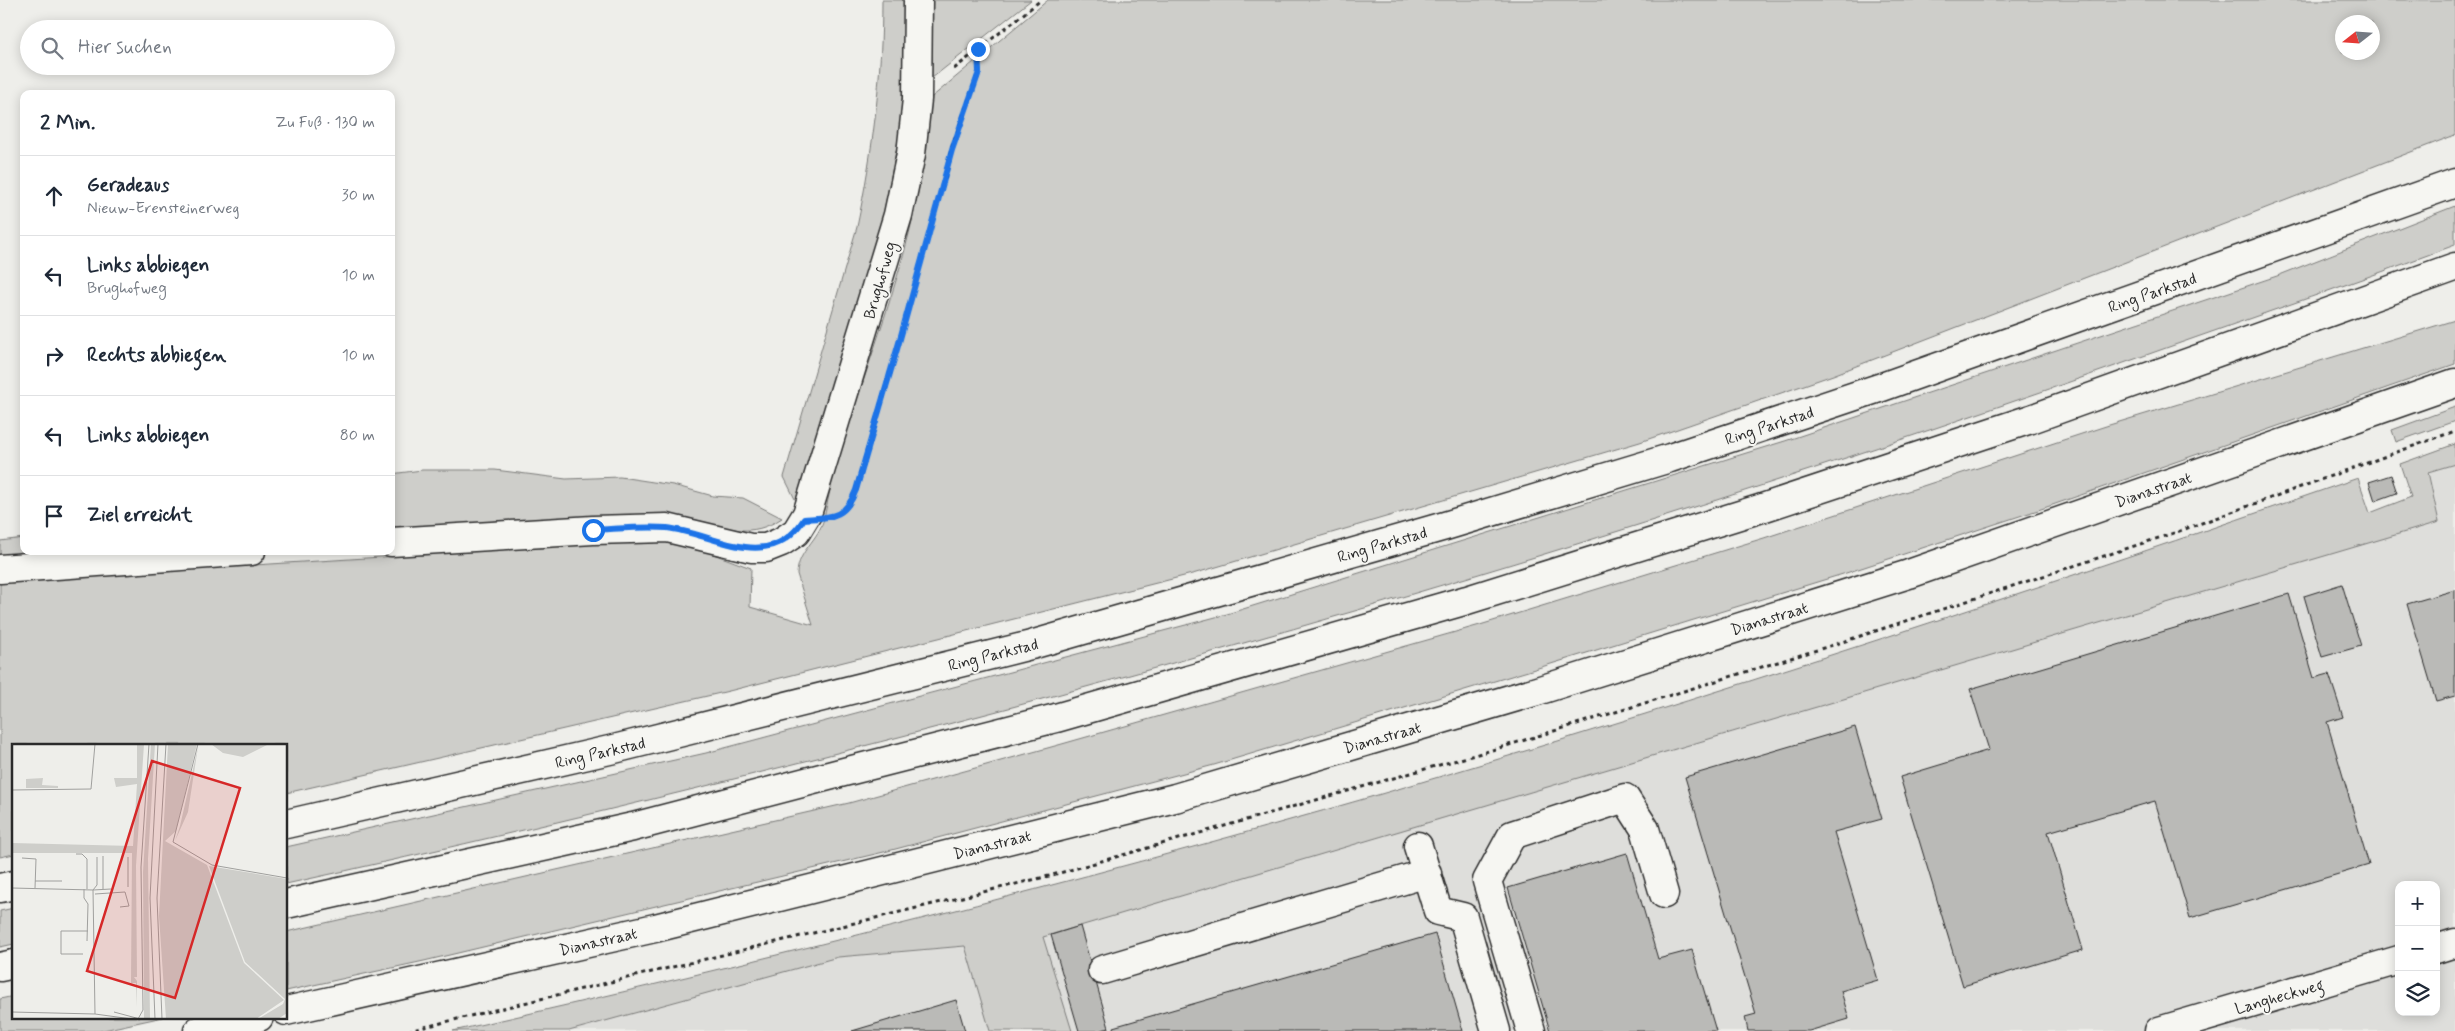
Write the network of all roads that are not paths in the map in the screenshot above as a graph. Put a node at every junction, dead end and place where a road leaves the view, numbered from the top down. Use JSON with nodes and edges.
{"nodes":[{"id":1,"x":918,"y":0,"type":"edge"},
{"id":2,"x":2455,"y":183,"type":"edge"},
{"id":3,"x":2455,"y":267,"type":"edge"},
{"id":4,"x":2455,"y":383,"type":"edge"},
{"id":5,"x":395,"y":542,"type":"edge"},
{"id":6,"x":195,"y":555,"type":"edge"},
{"id":7,"x":0,"y":569,"type":"edge"},
{"id":8,"x":288,"y":824,"type":"edge"},
{"id":9,"x":1418,"y":846,"type":"dead end"},
{"id":10,"x":1427,"y":873,"type":"junction"},
{"id":11,"x":1664,"y":894,"type":"dead end"},
{"id":12,"x":288,"y":904,"type":"edge"},
{"id":13,"x":2455,"y":943,"type":"edge"},
{"id":14,"x":2440,"y":948,"type":"edge"},
{"id":15,"x":2395,"y":961,"type":"edge"},
{"id":16,"x":1102,"y":970,"type":"dead end"},
{"id":17,"x":288,"y":1011,"type":"edge"},
{"id":18,"x":255,"y":1018,"type":"edge"},
{"id":19,"x":198,"y":1031,"type":"edge"},
{"id":20,"x":1496,"y":1031,"type":"edge"},
{"id":21,"x":1531,"y":1031,"type":"edge"},
{"id":22,"x":2159,"y":1031,"type":"edge"}],
"edges":[{"from":1,"to":5,"type":"main road","name":"Brughofweg"},
{"from":2,"to":8,"type":"main road","name":"Ring Parkstad"},
{"from":3,"to":12,"type":"main road"},
{"from":4,"to":17,"type":"main road","name":"Dianastraat"},
{"from":6,"to":7,"type":"main road"},
{"from":9,"to":10,"type":"main road"},
{"from":10,"to":16,"type":"main road"},
{"from":10,"to":20,"type":"main road"},
{"from":11,"to":21,"type":"main road"},
{"from":13,"to":14,"type":"main road"},
{"from":15,"to":22,"type":"main road","name":"Langheckweg"},
{"from":18,"to":19,"type":"main road"}]}
